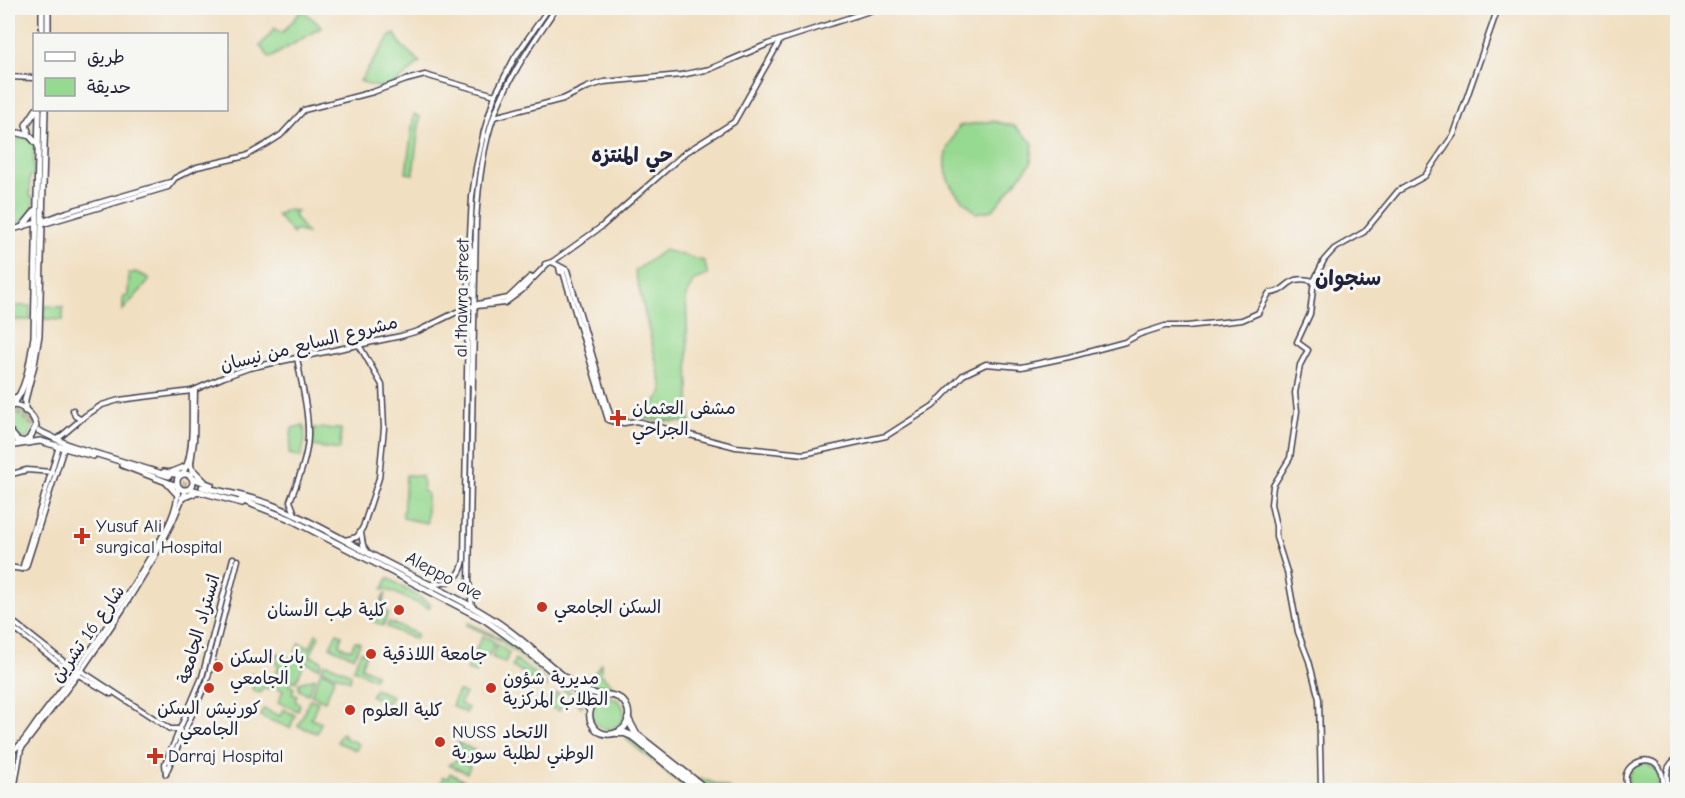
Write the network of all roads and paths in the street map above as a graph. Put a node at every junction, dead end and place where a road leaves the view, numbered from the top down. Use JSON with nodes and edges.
{"nodes":[{"id":1,"x":42,"y":8,"type":"edge"},
{"id":2,"x":48,"y":8,"type":"edge"},
{"id":3,"x":549,"y":8,"type":"edge"},
{"id":4,"x":556,"y":8,"type":"edge"},
{"id":5,"x":879,"y":8,"type":"edge"},
{"id":6,"x":1498,"y":8,"type":"edge"},
{"id":7,"x":42,"y":33,"type":"edge"},
{"id":8,"x":48,"y":33,"type":"edge"},
{"id":9,"x":780,"y":41,"type":"junction"},
{"id":10,"x":8,"y":77,"type":"edge"},
{"id":11,"x":33,"y":78,"type":"edge"},
{"id":12,"x":495,"y":95,"type":"junction"},
{"id":13,"x":36,"y":111,"type":"edge"},
{"id":14,"x":37,"y":111,"type":"edge"},
{"id":15,"x":45,"y":111,"type":"edge"},
{"id":16,"x":494,"y":117,"type":"junction"},
{"id":17,"x":28,"y":131,"type":"dead end"},
{"id":18,"x":20,"y":133,"type":"dead end"},
{"id":19,"x":38,"y":147,"type":"junction"},
{"id":20,"x":36,"y":206,"type":"junction"},
{"id":21,"x":476,"y":222,"type":"junction"},
{"id":22,"x":39,"y":223,"type":"junction"},
{"id":23,"x":470,"y":225,"type":"junction"},
{"id":24,"x":23,"y":226,"type":"junction"},
{"id":25,"x":8,"y":231,"type":"edge"},
{"id":26,"x":549,"y":263,"type":"junction"},
{"id":27,"x":1314,"y":280,"type":"junction"},
{"id":28,"x":468,"y":301,"type":"junction"},
{"id":29,"x":476,"y":303,"type":"junction"},
{"id":30,"x":467,"y":307,"type":"junction"},
{"id":31,"x":467,"y":317,"type":"junction"},
{"id":32,"x":475,"y":318,"type":"junction"},
{"id":33,"x":359,"y":345,"type":"junction"},
{"id":34,"x":297,"y":357,"type":"junction"},
{"id":35,"x":466,"y":385,"type":"junction"},
{"id":36,"x":473,"y":386,"type":"junction"},
{"id":37,"x":193,"y":391,"type":"junction"},
{"id":38,"x":9,"y":404,"type":"edge"},
{"id":39,"x":73,"y":410,"type":"dead end"},
{"id":40,"x":26,"y":411,"type":"junction"},
{"id":41,"x":81,"y":419,"type":"junction"},
{"id":42,"x":36,"y":422,"type":"junction"},
{"id":43,"x":8,"y":429,"type":"edge"},
{"id":44,"x":39,"y":432,"type":"tunnel mouth"},
{"id":45,"x":58,"y":438,"type":"junction"},
{"id":46,"x":24,"y":442,"type":"junction"},
{"id":47,"x":8,"y":446,"type":"edge"},
{"id":48,"x":61,"y":447,"type":"junction"},
{"id":49,"x":90,"y":454,"type":"junction"},
{"id":50,"x":189,"y":467,"type":"junction"},
{"id":51,"x":52,"y":472,"type":"junction"},
{"id":52,"x":182,"y":474,"type":"junction"},
{"id":53,"x":8,"y":475,"type":"edge"},
{"id":54,"x":168,"y":477,"type":"junction"},
{"id":55,"x":192,"y":478,"type":"junction"},
{"id":56,"x":178,"y":487,"type":"junction"},
{"id":57,"x":203,"y":488,"type":"junction"},
{"id":58,"x":188,"y":490,"type":"junction"},
{"id":59,"x":180,"y":496,"type":"junction"},
{"id":60,"x":210,"y":499,"type":"dead end"},
{"id":61,"x":290,"y":501,"type":"junction"},
{"id":62,"x":261,"y":505,"type":"junction"},
{"id":63,"x":277,"y":507,"type":"junction"},
{"id":64,"x":263,"y":515,"type":"dead end"},
{"id":65,"x":298,"y":517,"type":"junction"},
{"id":66,"x":361,"y":531,"type":"junction"},
{"id":67,"x":343,"y":540,"type":"junction"},
{"id":68,"x":468,"y":540,"type":"junction"},
{"id":69,"x":369,"y":554,"type":"junction"},
{"id":70,"x":8,"y":567,"type":"edge"},
{"id":71,"x":22,"y":569,"type":"junction"},
{"id":72,"x":426,"y":583,"type":"junction"},
{"id":73,"x":449,"y":583,"type":"junction"},
{"id":74,"x":446,"y":597,"type":"junction"},
{"id":75,"x":472,"y":607,"type":"junction"},
{"id":76,"x":8,"y":633,"type":"edge"},
{"id":77,"x":77,"y":672,"type":"junction"},
{"id":78,"x":602,"y":696,"type":"junction"},
{"id":79,"x":191,"y":704,"type":"junction"},
{"id":80,"x":196,"y":707,"type":"junction"},
{"id":81,"x":590,"y":711,"type":"junction"},
{"id":82,"x":44,"y":716,"type":"junction"},
{"id":83,"x":628,"y":718,"type":"junction"},
{"id":84,"x":179,"y":729,"type":"junction"},
{"id":85,"x":617,"y":733,"type":"junction"},
{"id":86,"x":176,"y":737,"type":"junction"},
{"id":87,"x":8,"y":754,"type":"edge"},
{"id":88,"x":1677,"y":758,"type":"edge"},
{"id":89,"x":14,"y":790,"type":"edge"},
{"id":90,"x":698,"y":790,"type":"edge"},
{"id":91,"x":707,"y":790,"type":"edge"},
{"id":92,"x":1321,"y":790,"type":"edge"},
{"id":93,"x":1631,"y":790,"type":"edge"},
{"id":94,"x":1666,"y":790,"type":"edge"}],
"edges":[{"from":1,"to":7,"type":"main road"},
{"from":2,"to":8,"type":"main road"},
{"from":3,"to":12,"type":"street","name":"al thawra street"},
{"from":4,"to":16,"type":"street","name":"al thawra street"},
{"from":5,"to":9,"type":"street"},
{"from":6,"to":27,"type":"street"},
{"from":9,"to":16,"type":"street"},
{"from":9,"to":26,"type":"street"},
{"from":10,"to":11,"type":"street"},
{"from":12,"to":22,"type":"street"},
{"from":12,"to":23,"type":"street","name":"al thawra street"},
{"from":13,"to":17,"type":"main road"},
{"from":14,"to":19,"type":"main road"},
{"from":15,"to":22,"type":"main road"},
{"from":16,"to":21,"type":"street","name":"al thawra street"},
{"from":18,"to":19,"type":"main road"},
{"from":19,"to":20,"type":"main road"},
{"from":20,"to":22,"type":"main road"},
{"from":20,"to":24,"type":"main road"},
{"from":21,"to":23,"type":"street"},
{"from":21,"to":29,"type":"street","name":"al thawra street"},
{"from":22,"to":24,"type":"street"},
{"from":22,"to":38,"type":"main road"},
{"from":22,"to":40,"type":"main road"},
{"from":23,"to":28,"type":"street","name":"al thawra street"},
{"from":24,"to":25,"type":"street"},
{"from":26,"to":27,"type":"street"},
{"from":26,"to":29,"type":"street"},
{"from":27,"to":92,"type":"street"},
{"from":28,"to":29,"type":"street"},
{"from":28,"to":30,"type":"street","name":"al thawra street"},
{"from":29,"to":30,"type":"street","name":"مشروع السابع من نيسان"},
{"from":29,"to":32,"type":"street","name":"al thawra street"},
{"from":30,"to":31,"type":"street","name":"al thawra street"},
{"from":30,"to":33,"type":"street","name":"مشروع السابع من نيسان"},
{"from":31,"to":32,"type":"street"},
{"from":31,"to":35,"type":"street","name":"al thawra street"},
{"from":32,"to":36,"type":"street","name":"al thawra street"},
{"from":33,"to":34,"type":"street","name":"مشروع السابع من نيسان"},
{"from":33,"to":66,"type":"street"},
{"from":34,"to":37,"type":"street","name":"مشروع السابع من نيسان"},
{"from":34,"to":61,"type":"street"},
{"from":35,"to":36,"type":"street"},
{"from":35,"to":68,"type":"street","name":"al thawra street"},
{"from":36,"to":68,"type":"street","name":"al thawra street"},
{"from":37,"to":41,"type":"street","name":"مشروع السابع من نيسان"},
{"from":37,"to":50,"type":"street"},
{"from":38,"to":40,"type":"main road"},
{"from":39,"to":41,"type":"street"},
{"from":40,"to":42,"type":"main road"},
{"from":41,"to":45,"type":"street","name":"مشروع السابع من نيسان"},
{"from":42,"to":45,"type":"main road"},
{"from":42,"to":46,"type":"main road"},
{"from":43,"to":46,"type":"main road"},
{"from":44,"to":49,"type":"main road"},
{"from":45,"to":49,"type":"main road"},
{"from":46,"to":47,"type":"main road"},
{"from":46,"to":48,"type":"main road"},
{"from":48,"to":49,"type":"main road"},
{"from":48,"to":51,"type":"street"},
{"from":48,"to":71,"type":"street"},
{"from":49,"to":54,"type":"main road"},
{"from":50,"to":52,"type":"street"},
{"from":50,"to":54,"type":"main road"},
{"from":50,"to":55,"type":"street"},
{"from":50,"to":57,"type":"main road"},
{"from":51,"to":53,"type":"street"},
{"from":51,"to":71,"type":"street"},
{"from":52,"to":54,"type":"main road"},
{"from":52,"to":55,"type":"main road"},
{"from":52,"to":56,"type":"main road"},
{"from":54,"to":56,"type":"main road"},
{"from":54,"to":59,"type":"main road"},
{"from":55,"to":57,"type":"main road"},
{"from":55,"to":58,"type":"main road"},
{"from":56,"to":58,"type":"main road"},
{"from":56,"to":59,"type":"street","name":"شارع 16 تشرين"},
{"from":57,"to":58,"type":"main road"},
{"from":57,"to":59,"type":"main road"},
{"from":57,"to":60,"type":"main road"},
{"from":57,"to":62,"type":"main road"},
{"from":58,"to":59,"type":"street","name":"شارع 16 تشرين"},
{"from":59,"to":77,"type":"street","name":"شارع 16 تشرين"},
{"from":61,"to":63,"type":"street"},
{"from":61,"to":65,"type":"street"},
{"from":62,"to":63,"type":"main road","name":"Aleppo ave"},
{"from":62,"to":64,"type":"main road"},
{"from":62,"to":74,"type":"main road","name":"Aleppo ave"},
{"from":63,"to":65,"type":"main road","name":"Aleppo ave"},
{"from":65,"to":67,"type":"main road","name":"Aleppo ave"},
{"from":66,"to":67,"type":"street"},
{"from":66,"to":69,"type":"street"},
{"from":67,"to":69,"type":"main road","name":"Aleppo ave"},
{"from":68,"to":73,"type":"street","name":"al thawra street"},
{"from":68,"to":75,"type":"street","name":"al thawra street"},
{"from":69,"to":72,"type":"main road","name":"Aleppo ave"},
{"from":70,"to":71,"type":"street"},
{"from":72,"to":73,"type":"street"},
{"from":72,"to":74,"type":"main road","name":"Aleppo ave"},
{"from":73,"to":74,"type":"street","name":"al thawra street"},
{"from":74,"to":75,"type":"main road","name":"Aleppo ave"},
{"from":74,"to":81,"type":"main road","name":"Aleppo ave"},
{"from":75,"to":78,"type":"main road","name":"Aleppo ave"},
{"from":76,"to":77,"type":"street"},
{"from":77,"to":82,"type":"street","name":"شارع 16 تشرين"},
{"from":77,"to":84,"type":"street"},
{"from":77,"to":86,"type":"street"},
{"from":78,"to":81,"type":"main road"},
{"from":78,"to":83,"type":"main road"},
{"from":79,"to":80,"type":"street"},
{"from":79,"to":80,"type":"street","name":"اتستراد الجامعة"},
{"from":79,"to":84,"type":"street","name":"اتستراد الجامعة"},
{"from":80,"to":86,"type":"street","name":"اتستراد الجامعة"},
{"from":81,"to":85,"type":"main road"},
{"from":82,"to":87,"type":"street","name":"شارع 16 تشرين"},
{"from":82,"to":89,"type":"street","name":"شارع 16 تشرين"},
{"from":83,"to":85,"type":"main road"},
{"from":83,"to":91,"type":"highway"},
{"from":84,"to":86,"type":"street","name":"اتستراد الجامعة"},
{"from":85,"to":90,"type":"highway"},
{"from":88,"to":94,"type":"street"},
{"from":93,"to":94,"type":"street"}]}
